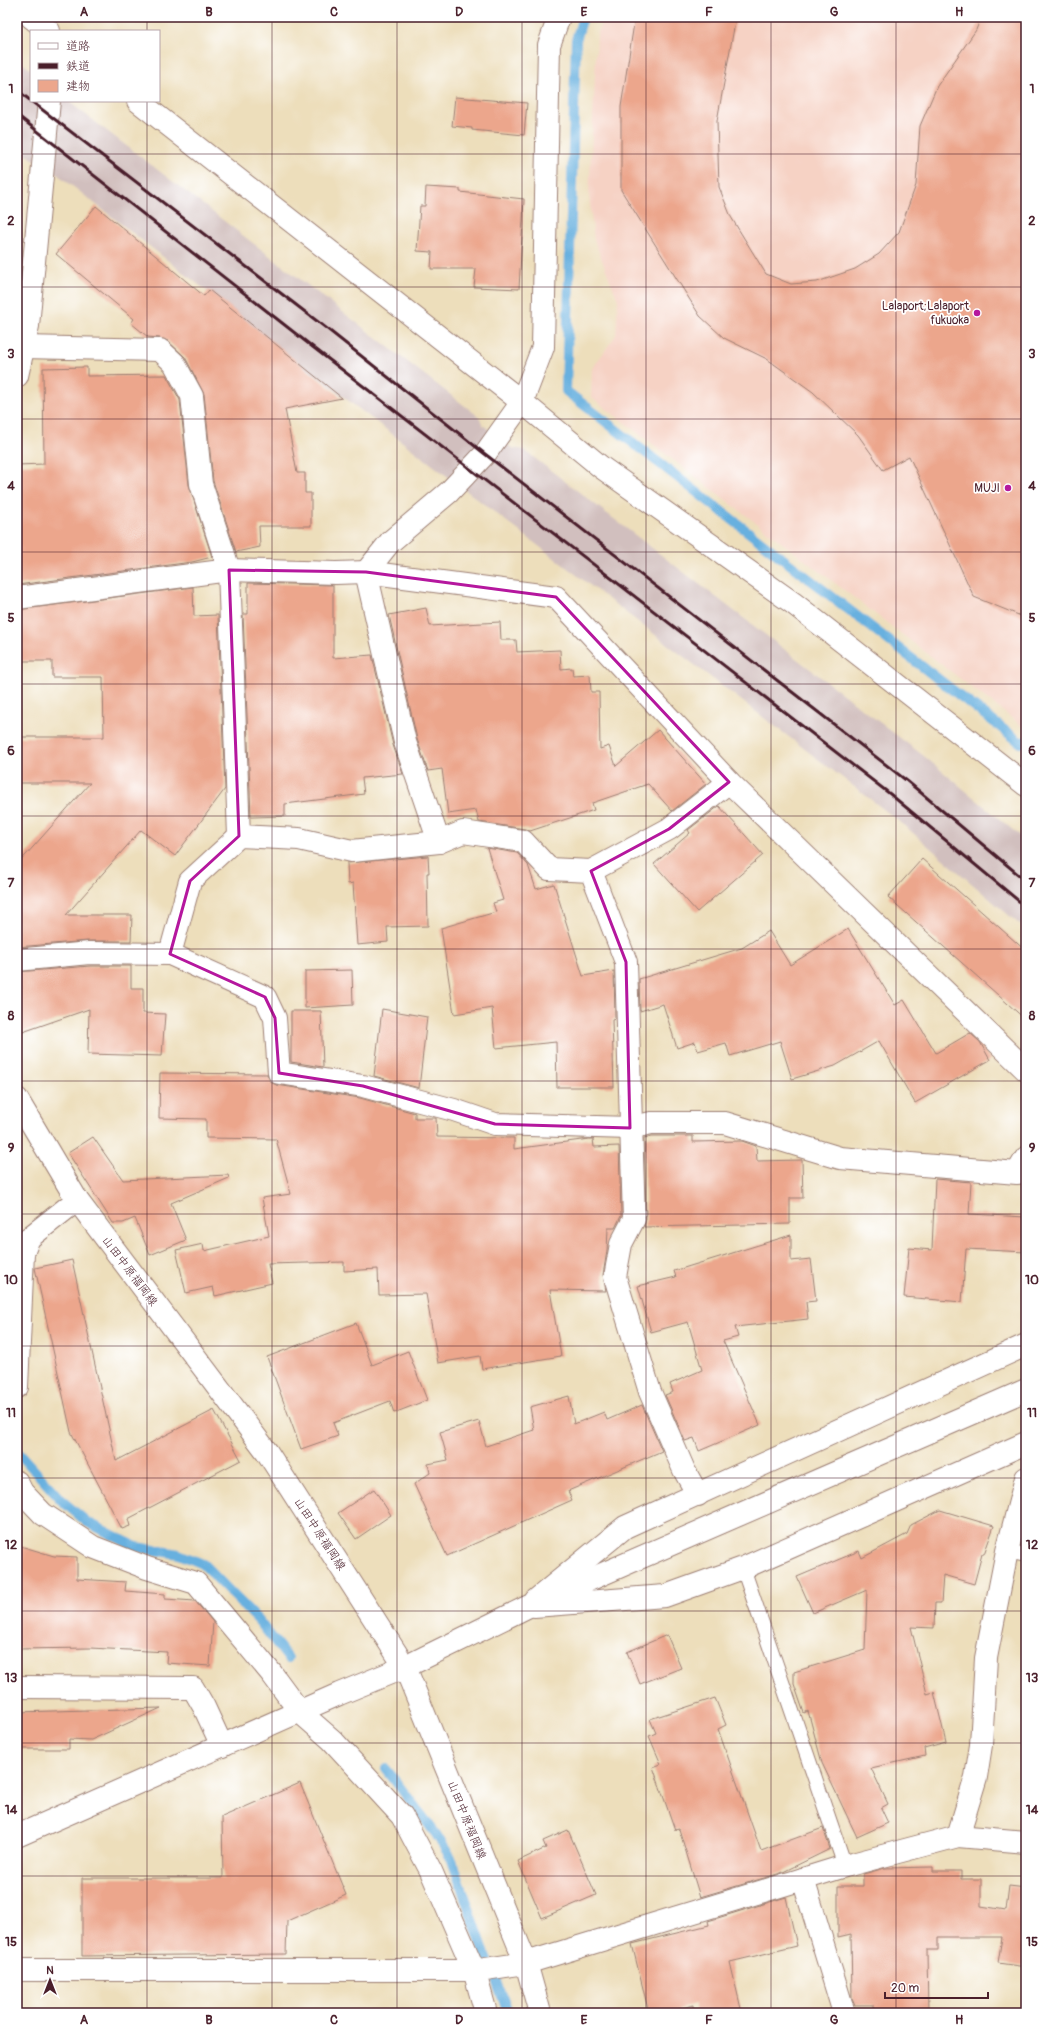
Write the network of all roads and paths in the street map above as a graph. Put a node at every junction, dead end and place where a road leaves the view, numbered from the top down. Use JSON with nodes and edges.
{"nodes":[{"id":1,"x":31,"y":17,"type":"edge"},
{"id":2,"x":49,"y":17,"type":"edge"},
{"id":3,"x":559,"y":17,"type":"edge"},
{"id":4,"x":48,"y":30,"type":"edge"},
{"id":5,"x":49,"y":30,"type":"edge"},
{"id":6,"x":49,"y":102,"type":"edge"},
{"id":7,"x":139,"y":102,"type":"edge"},
{"id":8,"x":23,"y":347,"type":"junction"},
{"id":9,"x":17,"y":376,"type":"edge"},
{"id":10,"x":522,"y":402,"type":"junction"},
{"id":11,"x":229,"y":570,"type":"junction"},
{"id":12,"x":366,"y":572,"type":"junction"},
{"id":13,"x":17,"y":598,"type":"edge"},
{"id":14,"x":1023,"y":778,"type":"edge"},
{"id":15,"x":729,"y":782,"type":"junction"},
{"id":16,"x":239,"y":836,"type":"junction"},
{"id":17,"x":439,"y":842,"type":"junction"},
{"id":18,"x":591,"y":871,"type":"junction"},
{"id":19,"x":170,"y":954,"type":"junction"},
{"id":20,"x":17,"y":960,"type":"edge"},
{"id":21,"x":1026,"y":1070,"type":"edge"},
{"id":22,"x":17,"y":1099,"type":"edge"},
{"id":23,"x":630,"y":1128,"type":"junction"},
{"id":24,"x":1026,"y":1158,"type":"edge"},
{"id":25,"x":77,"y":1200,"type":"junction"},
{"id":26,"x":1026,"y":1344,"type":"edge"},
{"id":27,"x":17,"y":1388,"type":"edge"},
{"id":28,"x":1026,"y":1390,"type":"edge"},
{"id":29,"x":1026,"y":1443,"type":"edge"},
{"id":30,"x":1026,"y":1478,"type":"edge"},
{"id":31,"x":17,"y":1482,"type":"edge"},
{"id":32,"x":698,"y":1495,"type":"junction"},
{"id":33,"x":28,"y":1507,"type":"edge"},
{"id":34,"x":1016,"y":1553,"type":"edge"},
{"id":35,"x":743,"y":1568,"type":"junction"},
{"id":36,"x":529,"y":1606,"type":"junction"},
{"id":37,"x":405,"y":1667,"type":"junction"},
{"id":38,"x":17,"y":1687,"type":"edge"},
{"id":39,"x":304,"y":1709,"type":"junction"},
{"id":40,"x":222,"y":1746,"type":"junction"},
{"id":41,"x":17,"y":1836,"type":"edge"},
{"id":42,"x":958,"y":1836,"type":"junction"},
{"id":43,"x":1026,"y":1842,"type":"edge"},
{"id":44,"x":845,"y":1866,"type":"junction"},
{"id":45,"x":803,"y":1879,"type":"junction"},
{"id":46,"x":516,"y":1964,"type":"junction"},
{"id":47,"x":17,"y":1970,"type":"edge"},
{"id":48,"x":477,"y":1970,"type":"junction"},
{"id":49,"x":486,"y":2013,"type":"edge"},
{"id":50,"x":540,"y":2013,"type":"edge"},
{"id":51,"x":844,"y":2013,"type":"edge"}],
"edges":[{"from":1,"to":4,"type":"street"},
{"from":2,"to":5,"type":"street"},
{"from":3,"to":10,"type":"street"},
{"from":6,"to":8,"type":"street"},
{"from":7,"to":10,"type":"street"},
{"from":8,"to":9,"type":"street"},
{"from":8,"to":11,"type":"street"},
{"from":10,"to":12,"type":"street"},
{"from":10,"to":14,"type":"street"},
{"from":11,"to":12,"type":"street"},
{"from":11,"to":13,"type":"street"},
{"from":11,"to":16,"type":"street"},
{"from":12,"to":15,"type":"street"},
{"from":12,"to":17,"type":"street"},
{"from":15,"to":18,"type":"street"},
{"from":15,"to":21,"type":"street"},
{"from":16,"to":17,"type":"street"},
{"from":16,"to":19,"type":"street"},
{"from":17,"to":18,"type":"street"},
{"from":18,"to":23,"type":"street"},
{"from":19,"to":20,"type":"street"},
{"from":19,"to":23,"type":"street"},
{"from":22,"to":25,"type":"street","name":"山田中原福岡線"},
{"from":23,"to":24,"type":"street"},
{"from":23,"to":32,"type":"street"},
{"from":25,"to":27,"type":"street"},
{"from":25,"to":37,"type":"street","name":"山田中原福岡線"},
{"from":26,"to":32,"type":"street"},
{"from":28,"to":36,"type":"street"},
{"from":29,"to":35,"type":"street"},
{"from":30,"to":34,"type":"street"},
{"from":31,"to":33,"type":"street"},
{"from":32,"to":36,"type":"street"},
{"from":33,"to":39,"type":"street"},
{"from":34,"to":42,"type":"street"},
{"from":35,"to":36,"type":"street"},
{"from":35,"to":44,"type":"lane"},
{"from":36,"to":37,"type":"street"},
{"from":37,"to":39,"type":"street"},
{"from":37,"to":46,"type":"street","name":"山田中原福岡線"},
{"from":38,"to":40,"type":"street"},
{"from":39,"to":40,"type":"street"},
{"from":39,"to":48,"type":"street"},
{"from":40,"to":41,"type":"street"},
{"from":42,"to":43,"type":"street"},
{"from":42,"to":44,"type":"street"},
{"from":44,"to":45,"type":"street"},
{"from":45,"to":46,"type":"street"},
{"from":45,"to":51,"type":"street"},
{"from":46,"to":48,"type":"street"},
{"from":46,"to":50,"type":"street","name":"山田中原福岡線"},
{"from":47,"to":48,"type":"street"},
{"from":48,"to":49,"type":"street"}]}
